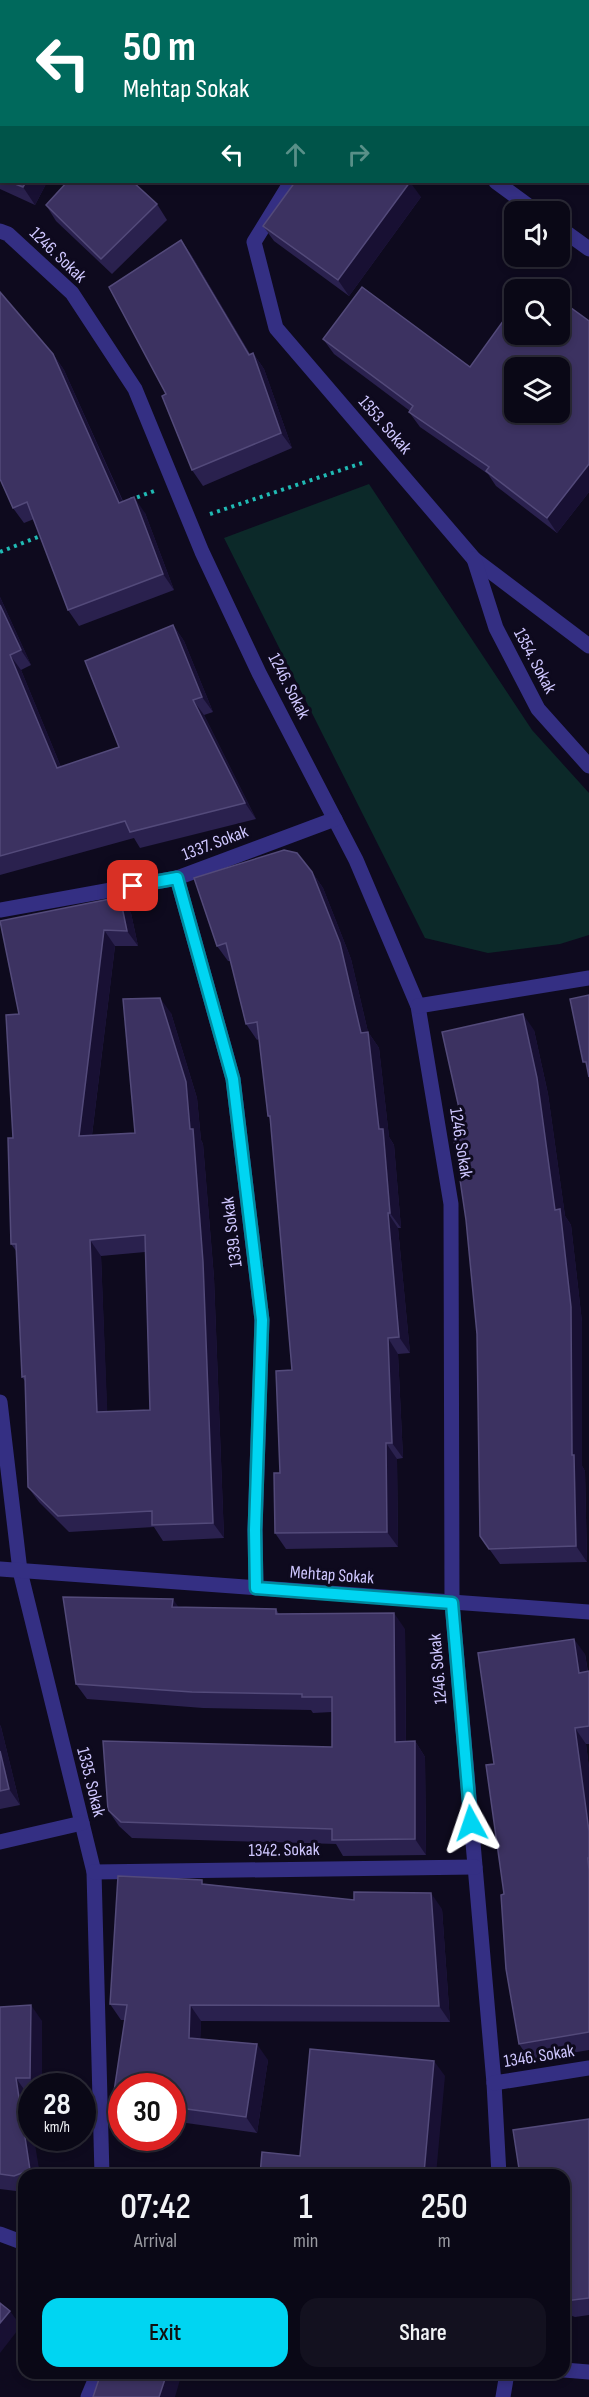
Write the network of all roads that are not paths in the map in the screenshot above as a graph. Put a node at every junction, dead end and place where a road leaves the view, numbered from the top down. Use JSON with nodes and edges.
{"nodes":[{"id":1,"x":290,"y":183,"type":"edge"},
{"id":2,"x":497,"y":183,"type":"edge"},
{"id":3,"x":522,"y":201,"type":"edge"},
{"id":4,"x":0,"y":231,"type":"edge"},
{"id":5,"x":570,"y":235,"type":"edge"},
{"id":6,"x":589,"y":249,"type":"edge"},
{"id":7,"x":474,"y":559,"type":"junction"},
{"id":8,"x":589,"y":646,"type":"edge"},
{"id":9,"x":589,"y":766,"type":"edge"},
{"id":10,"x":335,"y":819,"type":"junction"},
{"id":11,"x":177,"y":878,"type":"junction"},
{"id":12,"x":0,"y":910,"type":"edge"},
{"id":13,"x":589,"y":978,"type":"edge"},
{"id":14,"x":418,"y":1006,"type":"junction"},
{"id":15,"x":0,"y":1402,"type":"edge"},
{"id":16,"x":0,"y":1569,"type":"edge"},
{"id":17,"x":20,"y":1571,"type":"junction"},
{"id":18,"x":256,"y":1588,"type":"junction"},
{"id":19,"x":452,"y":1603,"type":"junction"},
{"id":20,"x":589,"y":1612,"type":"edge"},
{"id":21,"x":82,"y":1823,"type":"junction"},
{"id":22,"x":0,"y":1842,"type":"edge"},
{"id":23,"x":475,"y":1867,"type":"junction"},
{"id":24,"x":94,"y":1872,"type":"junction"},
{"id":25,"x":589,"y":2068,"type":"edge"},
{"id":26,"x":494,"y":2083,"type":"junction"},
{"id":27,"x":102,"y":2169,"type":"edge"},
{"id":28,"x":499,"y":2169,"type":"edge"},
{"id":29,"x":0,"y":2234,"type":"edge"},
{"id":30,"x":18,"y":2241,"type":"edge"},
{"id":31,"x":570,"y":2370,"type":"edge"},
{"id":32,"x":589,"y":2372,"type":"edge"},
{"id":33,"x":96,"y":2379,"type":"edge"},
{"id":34,"x":506,"y":2379,"type":"edge"},
{"id":35,"x":88,"y":2397,"type":"edge"},
{"id":36,"x":502,"y":2397,"type":"edge"}],
"edges":[{"from":1,"to":7,"type":"street","name":"1353. Sokak"},
{"from":2,"to":3,"type":"street"},
{"from":4,"to":10,"type":"street","name":"1246. Sokak"},
{"from":5,"to":6,"type":"street"},
{"from":7,"to":8,"type":"street","name":"1353. Sokak"},
{"from":7,"to":9,"type":"street","name":"1354. Sokak"},
{"from":10,"to":11,"type":"street","name":"1337. Sokak"},
{"from":10,"to":14,"type":"street","name":"1246. Sokak"},
{"from":11,"to":12,"type":"street","name":"1337. Sokak"},
{"from":11,"to":18,"type":"street","name":"1339. Sokak"},
{"from":13,"to":14,"type":"street"},
{"from":14,"to":19,"type":"street","name":"1246. Sokak"},
{"from":15,"to":17,"type":"street","name":"1335. Sokak"},
{"from":16,"to":17,"type":"street","name":"Mehtap Sokak"},
{"from":17,"to":18,"type":"street","name":"Mehtap Sokak"},
{"from":17,"to":21,"type":"street","name":"1335. Sokak"},
{"from":18,"to":19,"type":"street","name":"Mehtap Sokak"},
{"from":19,"to":20,"type":"street","name":"Mehtap Sokak"},
{"from":19,"to":23,"type":"street","name":"1246. Sokak"},
{"from":21,"to":22,"type":"street"},
{"from":21,"to":24,"type":"street","name":"1335. Sokak"},
{"from":23,"to":24,"type":"street","name":"1342. Sokak"},
{"from":23,"to":26,"type":"street","name":"1246. Sokak"},
{"from":24,"to":27,"type":"street","name":"1335. Sokak"},
{"from":25,"to":26,"type":"street","name":"1346. Sokak"},
{"from":26,"to":28,"type":"street","name":"1246. Sokak"},
{"from":29,"to":30,"type":"street"},
{"from":31,"to":32,"type":"street"},
{"from":33,"to":35,"type":"street"},
{"from":34,"to":36,"type":"street"}]}
